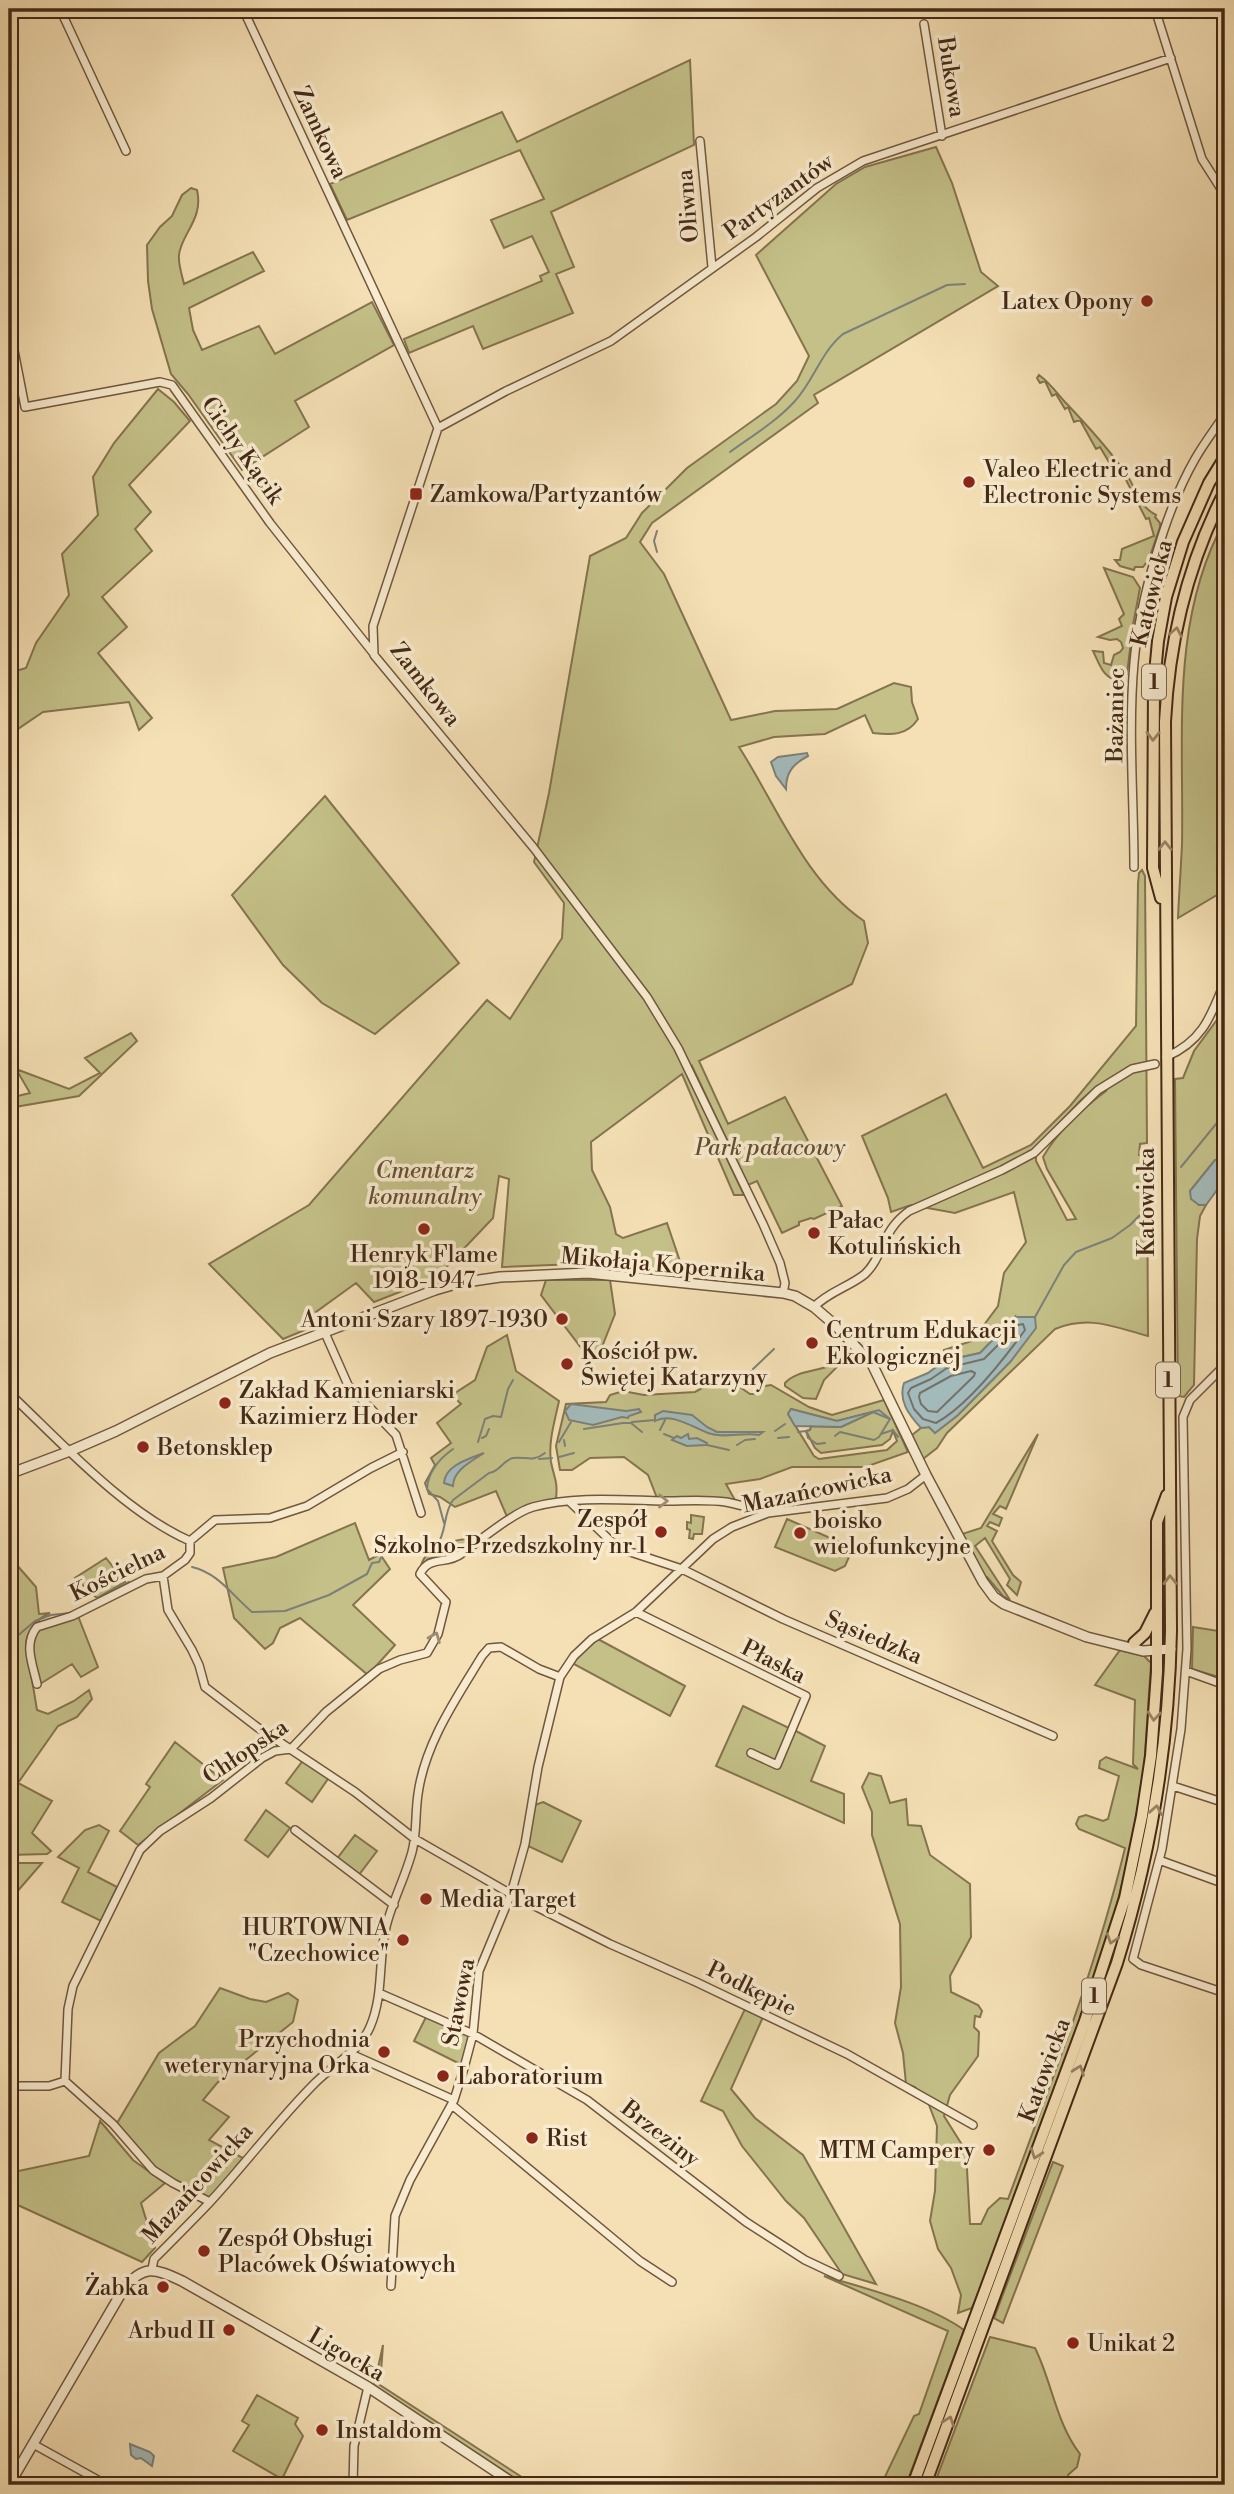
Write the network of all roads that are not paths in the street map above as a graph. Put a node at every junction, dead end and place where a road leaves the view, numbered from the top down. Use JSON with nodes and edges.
{"nodes":[{"id":1,"x":60,"y":9,"type":"edge"},
{"id":2,"x":243,"y":9,"type":"edge"},
{"id":3,"x":1155,"y":9,"type":"edge"},
{"id":4,"x":924,"y":24,"type":"dead end"},
{"id":5,"x":1171,"y":58,"type":"junction"},
{"id":6,"x":942,"y":136,"type":"junction"},
{"id":7,"x":701,"y":141,"type":"dead end"},
{"id":8,"x":126,"y":151,"type":"dead end"},
{"id":9,"x":1225,"y":195,"type":"edge"},
{"id":10,"x":712,"y":267,"type":"junction"},
{"id":11,"x":9,"y":325,"type":"edge"},
{"id":12,"x":1225,"y":414,"type":"edge"},
{"id":13,"x":438,"y":428,"type":"junction"},
{"id":14,"x":1225,"y":457,"type":"edge"},
{"id":15,"x":1225,"y":491,"type":"edge"},
{"id":16,"x":374,"y":655,"type":"junction"},
{"id":17,"x":1134,"y":867,"type":"dead end"},
{"id":18,"x":1165,"y":914,"type":"junction"},
{"id":19,"x":1225,"y":981,"type":"edge"},
{"id":20,"x":1166,"y":1057,"type":"junction"},
{"id":21,"x":1154,"y":1064,"type":"dead end"},
{"id":22,"x":783,"y":1293,"type":"junction"},
{"id":23,"x":814,"y":1307,"type":"junction"},
{"id":24,"x":325,"y":1333,"type":"junction"},
{"id":25,"x":1224,"y":1368,"type":"edge"},
{"id":26,"x":9,"y":1393,"type":"edge"},
{"id":27,"x":70,"y":1451,"type":"junction"},
{"id":28,"x":403,"y":1452,"type":"junction"},
{"id":29,"x":9,"y":1474,"type":"edge"},
{"id":30,"x":926,"y":1475,"type":"junction"},
{"id":31,"x":1170,"y":1489,"type":"junction"},
{"id":32,"x":570,"y":1502,"type":"junction"},
{"id":33,"x":421,"y":1513,"type":"dead end"},
{"id":34,"x":768,"y":1513,"type":"junction"},
{"id":35,"x":190,"y":1541,"type":"junction"},
{"id":36,"x":682,"y":1569,"type":"junction"},
{"id":37,"x":163,"y":1576,"type":"junction"},
{"id":38,"x":1157,"y":1608,"type":"junction"},
{"id":39,"x":636,"y":1612,"type":"junction"},
{"id":40,"x":1111,"y":1643,"type":"junction"},
{"id":41,"x":1133,"y":1643,"type":"junction"},
{"id":42,"x":1157,"y":1648,"type":"junction"},
{"id":43,"x":1171,"y":1649,"type":"junction"},
{"id":44,"x":1187,"y":1649,"type":"junction"},
{"id":45,"x":1186,"y":1671,"type":"junction"},
{"id":46,"x":560,"y":1677,"type":"junction"},
{"id":47,"x":37,"y":1684,"type":"dead end"},
{"id":48,"x":1225,"y":1685,"type":"edge"},
{"id":49,"x":1053,"y":1735,"type":"dead end"},
{"id":50,"x":291,"y":1749,"type":"junction"},
{"id":51,"x":751,"y":1753,"type":"dead end"},
{"id":52,"x":1173,"y":1786,"type":"junction"},
{"id":53,"x":1225,"y":1803,"type":"edge"},
{"id":54,"x":295,"y":1830,"type":"dead end"},
{"id":55,"x":415,"y":1839,"type":"junction"},
{"id":56,"x":1159,"y":1860,"type":"junction"},
{"id":57,"x":1225,"y":1884,"type":"edge"},
{"id":58,"x":511,"y":1894,"type":"junction"},
{"id":59,"x":394,"y":1905,"type":"junction"},
{"id":60,"x":380,"y":1993,"type":"junction"},
{"id":61,"x":1225,"y":1993,"type":"edge"},
{"id":62,"x":473,"y":2034,"type":"junction"},
{"id":63,"x":351,"y":2054,"type":"junction"},
{"id":64,"x":65,"y":2081,"type":"junction"},
{"id":65,"x":9,"y":2086,"type":"edge"},
{"id":66,"x":453,"y":2102,"type":"junction"},
{"id":67,"x":972,"y":2125,"type":"dead end"},
{"id":68,"x":210,"y":2202,"type":"junction"},
{"id":69,"x":152,"y":2269,"type":"junction"},
{"id":70,"x":839,"y":2276,"type":"dead end"},
{"id":71,"x":672,"y":2282,"type":"dead end"},
{"id":72,"x":391,"y":2286,"type":"dead end"},
{"id":73,"x":368,"y":2387,"type":"junction"},
{"id":74,"x":33,"y":2444,"type":"junction"},
{"id":75,"x":9,"y":2485,"type":"edge"},
{"id":76,"x":107,"y":2485,"type":"edge"},
{"id":77,"x":353,"y":2485,"type":"edge"},
{"id":78,"x":516,"y":2485,"type":"edge"},
{"id":79,"x":913,"y":2485,"type":"edge"},
{"id":80,"x":925,"y":2485,"type":"edge"}],
"edges":[{"from":1,"to":8,"type":"street"},
{"from":2,"to":13,"type":"street","name":"Zamkowa"},
{"from":3,"to":5,"type":"street"},
{"from":4,"to":6,"type":"street","name":"Bukowa"},
{"from":5,"to":6,"type":"street","name":"Partyzantów"},
{"from":5,"to":9,"type":"street"},
{"from":6,"to":10,"type":"street","name":"Partyzantów"},
{"from":7,"to":10,"type":"street","name":"Oliwna"},
{"from":10,"to":13,"type":"street","name":"Partyzantów"},
{"from":11,"to":16,"type":"street","name":"Cichy Kącik"},
{"from":12,"to":17,"type":"street","name":"Bażaniec"},
{"from":13,"to":16,"type":"street","name":"Zamkowa"},
{"from":14,"to":18,"type":"main road","name":"Katowicka","number":"1","one_way":true},
{"from":18,"to":15,"type":"main road","name":"Katowicka","number":"1","one_way":true},
{"from":16,"to":22,"type":"street","name":"Zamkowa"},
{"from":18,"to":20,"type":"main road","name":"Katowicka","number":"1"},
{"from":19,"to":20,"type":"street"},
{"from":20,"to":31,"type":"main road","name":"Katowicka","number":"1"},
{"from":21,"to":23,"type":"street"},
{"from":22,"to":23,"type":"street","name":"Mikołaja Kopernika"},
{"from":22,"to":24,"type":"street","name":"Mikołaja Kopernika"},
{"from":23,"to":30,"type":"street","name":"Mikołaja Kopernika"},
{"from":24,"to":27,"type":"street","name":"Mikołaja Kopernika"},
{"from":24,"to":28,"type":"street"},
{"from":25,"to":44,"type":"street"},
{"from":26,"to":27,"type":"street"},
{"from":27,"to":29,"type":"street","name":"Mikołaja Kopernika"},
{"from":27,"to":35,"type":"street"},
{"from":28,"to":33,"type":"street"},
{"from":28,"to":35,"type":"street","name":"Kościelna"},
{"from":30,"to":34,"type":"street","name":"Mazańcowicka"},
{"from":30,"to":40,"type":"street","name":"Mazańcowicka"},
{"from":31,"to":38,"type":"main road","name":"Katowicka","number":"1"},
{"from":43,"to":31,"type":"main road","name":"Katowicka","number":"1","one_way":true},
{"from":32,"to":34,"type":"street","name":"Chłopska","one_way":true},
{"from":32,"to":36,"type":"street"},
{"from":50,"to":32,"type":"street","name":"Chłopska","one_way":true},
{"from":34,"to":36,"type":"street","name":"Mazańcowicka"},
{"from":35,"to":37,"type":"street","name":"Kościelna"},
{"from":36,"to":39,"type":"street","name":"Mazańcowicka"},
{"from":36,"to":49,"type":"street","name":"Sąsiedzka"},
{"from":37,"to":47,"type":"street","name":"Kościelna"},
{"from":37,"to":50,"type":"street","name":"Podkępie"},
{"from":38,"to":41,"type":"main road"},
{"from":38,"to":42,"type":"main road","name":"Katowicka","number":"1"},
{"from":39,"to":46,"type":"street","name":"Mazańcowicka"},
{"from":39,"to":51,"type":"street","name":"Płaska"},
{"from":40,"to":41,"type":"street","name":"Mazańcowicka"},
{"from":40,"to":42,"type":"street","name":"Mazańcowicka"},
{"from":41,"to":42,"type":"street","name":"Mazańcowicka"},
{"from":42,"to":43,"type":"street","name":"Mazańcowicka"},
{"from":42,"to":79,"type":"main road","name":"Katowicka","number":"1","one_way":true},
{"from":43,"to":44,"type":"street","name":"Mazańcowicka"},
{"from":80,"to":43,"type":"main road","name":"Katowicka","number":"1","one_way":true},
{"from":44,"to":45,"type":"street"},
{"from":45,"to":48,"type":"street"},
{"from":45,"to":52,"type":"street"},
{"from":46,"to":55,"type":"street","name":"Mazańcowicka"},
{"from":46,"to":58,"type":"street","name":"Stawowa"},
{"from":50,"to":55,"type":"street","name":"Podkępie"},
{"from":50,"to":64,"type":"street","name":"Chłopska"},
{"from":52,"to":53,"type":"street"},
{"from":52,"to":56,"type":"street"},
{"from":54,"to":59,"type":"street"},
{"from":55,"to":58,"type":"street","name":"Podkępie"},
{"from":55,"to":59,"type":"street","name":"Mazańcowicka"},
{"from":56,"to":57,"type":"street"},
{"from":56,"to":61,"type":"street"},
{"from":58,"to":62,"type":"street","name":"Stawowa"},
{"from":58,"to":67,"type":"street","name":"Podkępie"},
{"from":59,"to":60,"type":"street","name":"Mazańcowicka"},
{"from":60,"to":62,"type":"street","name":"Brzeziny"},
{"from":60,"to":63,"type":"street","name":"Mazańcowicka"},
{"from":62,"to":66,"type":"street","name":"Stawowa"},
{"from":62,"to":70,"type":"street","name":"Brzeziny"},
{"from":63,"to":66,"type":"street"},
{"from":63,"to":68,"type":"street","name":"Mazańcowicka"},
{"from":64,"to":65,"type":"street"},
{"from":64,"to":68,"type":"street"},
{"from":66,"to":71,"type":"street"},
{"from":66,"to":72,"type":"street","name":"Stawowa"},
{"from":68,"to":69,"type":"street","name":"Mazańcowicka"},
{"from":69,"to":73,"type":"street","name":"Ligocka"},
{"from":69,"to":74,"type":"street","name":"Mazańcowicka"},
{"from":73,"to":77,"type":"street"},
{"from":73,"to":78,"type":"street","name":"Ligocka"},
{"from":74,"to":75,"type":"street","name":"Mazańcowicka"},
{"from":74,"to":76,"type":"street"}]}
